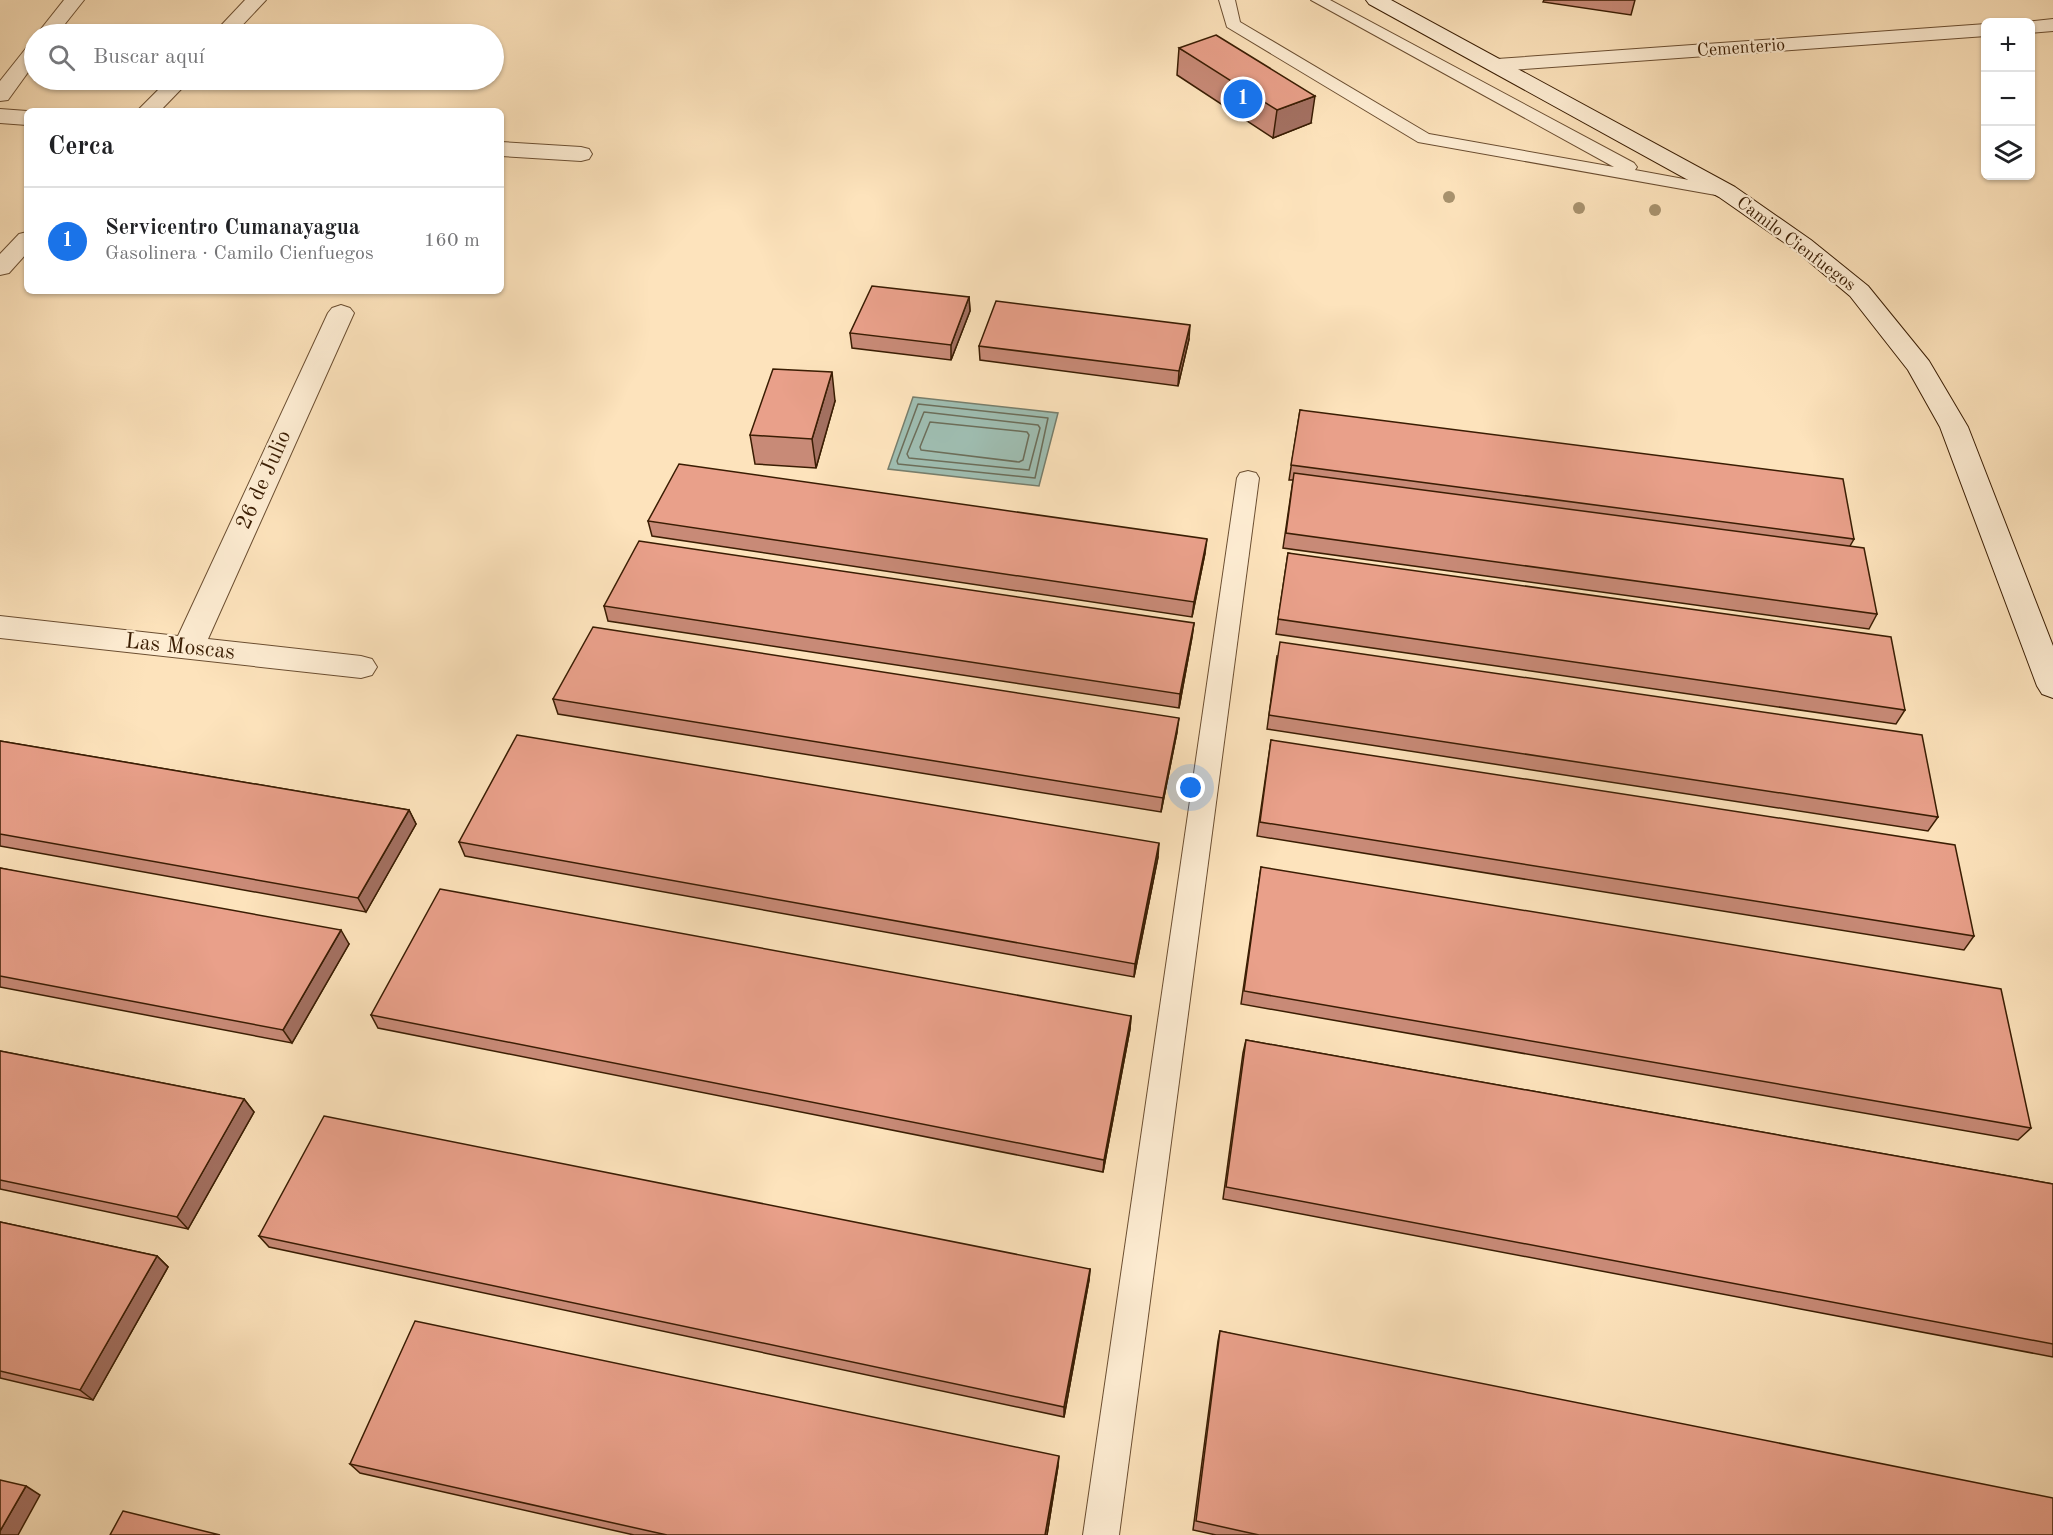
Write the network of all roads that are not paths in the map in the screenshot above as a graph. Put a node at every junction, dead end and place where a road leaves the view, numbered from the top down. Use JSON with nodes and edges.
{"nodes":[{"id":1,"x":74,"y":0,"type":"edge"},
{"id":2,"x":256,"y":0,"type":"edge"},
{"id":3,"x":1227,"y":0,"type":"edge"},
{"id":4,"x":1319,"y":0,"type":"edge"},
{"id":5,"x":1376,"y":0,"type":"edge"},
{"id":6,"x":55,"y":24,"type":"edge"},
{"id":7,"x":232,"y":24,"type":"edge"},
{"id":8,"x":2053,"y":25,"type":"edge"},
{"id":9,"x":2035,"y":27,"type":"edge"},
{"id":10,"x":1981,"y":30,"type":"edge"},
{"id":11,"x":24,"y":64,"type":"edge"},
{"id":12,"x":1497,"y":65,"type":"junction"},
{"id":13,"x":169,"y":90,"type":"edge"},
{"id":14,"x":0,"y":95,"type":"edge"},
{"id":15,"x":151,"y":108,"type":"edge"},
{"id":16,"x":0,"y":116,"type":"edge"},
{"id":17,"x":24,"y":118,"type":"edge"},
{"id":18,"x":504,"y":149,"type":"edge"},
{"id":19,"x":581,"y":154,"type":"dead end"},
{"id":20,"x":1647,"y":178,"type":"junction"},
{"id":21,"x":1727,"y":192,"type":"junction"},
{"id":22,"x":24,"y":242,"type":"edge"},
{"id":23,"x":1,"y":266,"type":"edge"},
{"id":24,"x":340,"y":313,"type":"dead end"},
{"id":25,"x":1248,"y":478,"type":"dead end"},
{"id":26,"x":0,"y":627,"type":"edge"},
{"id":27,"x":188,"y":648,"type":"junction"},
{"id":28,"x":361,"y":667,"type":"dead end"},
{"id":29,"x":2053,"y":686,"type":"edge"},
{"id":30,"x":1101,"y":1535,"type":"edge"}],
"edges":[{"from":1,"to":6,"type":"street"},
{"from":2,"to":7,"type":"street"},
{"from":3,"to":20,"type":"lane"},
{"from":4,"to":20,"type":"lane"},
{"from":5,"to":12,"type":"street","name":"Camilo Cienfuegos"},
{"from":8,"to":9,"type":"street"},
{"from":10,"to":12,"type":"street","name":"Cementerio"},
{"from":11,"to":14,"type":"street"},
{"from":12,"to":21,"type":"street","name":"Camilo Cienfuegos"},
{"from":13,"to":15,"type":"street"},
{"from":16,"to":17,"type":"street"},
{"from":18,"to":19,"type":"street"},
{"from":20,"to":21,"type":"lane"},
{"from":21,"to":29,"type":"street","name":"Camilo Cienfuegos"},
{"from":22,"to":23,"type":"street"},
{"from":24,"to":27,"type":"street","name":"26 de Julio"},
{"from":25,"to":30,"type":"lane"},
{"from":26,"to":27,"type":"street","name":"Las Moscas"},
{"from":27,"to":28,"type":"street","name":"Las Moscas"}]}
